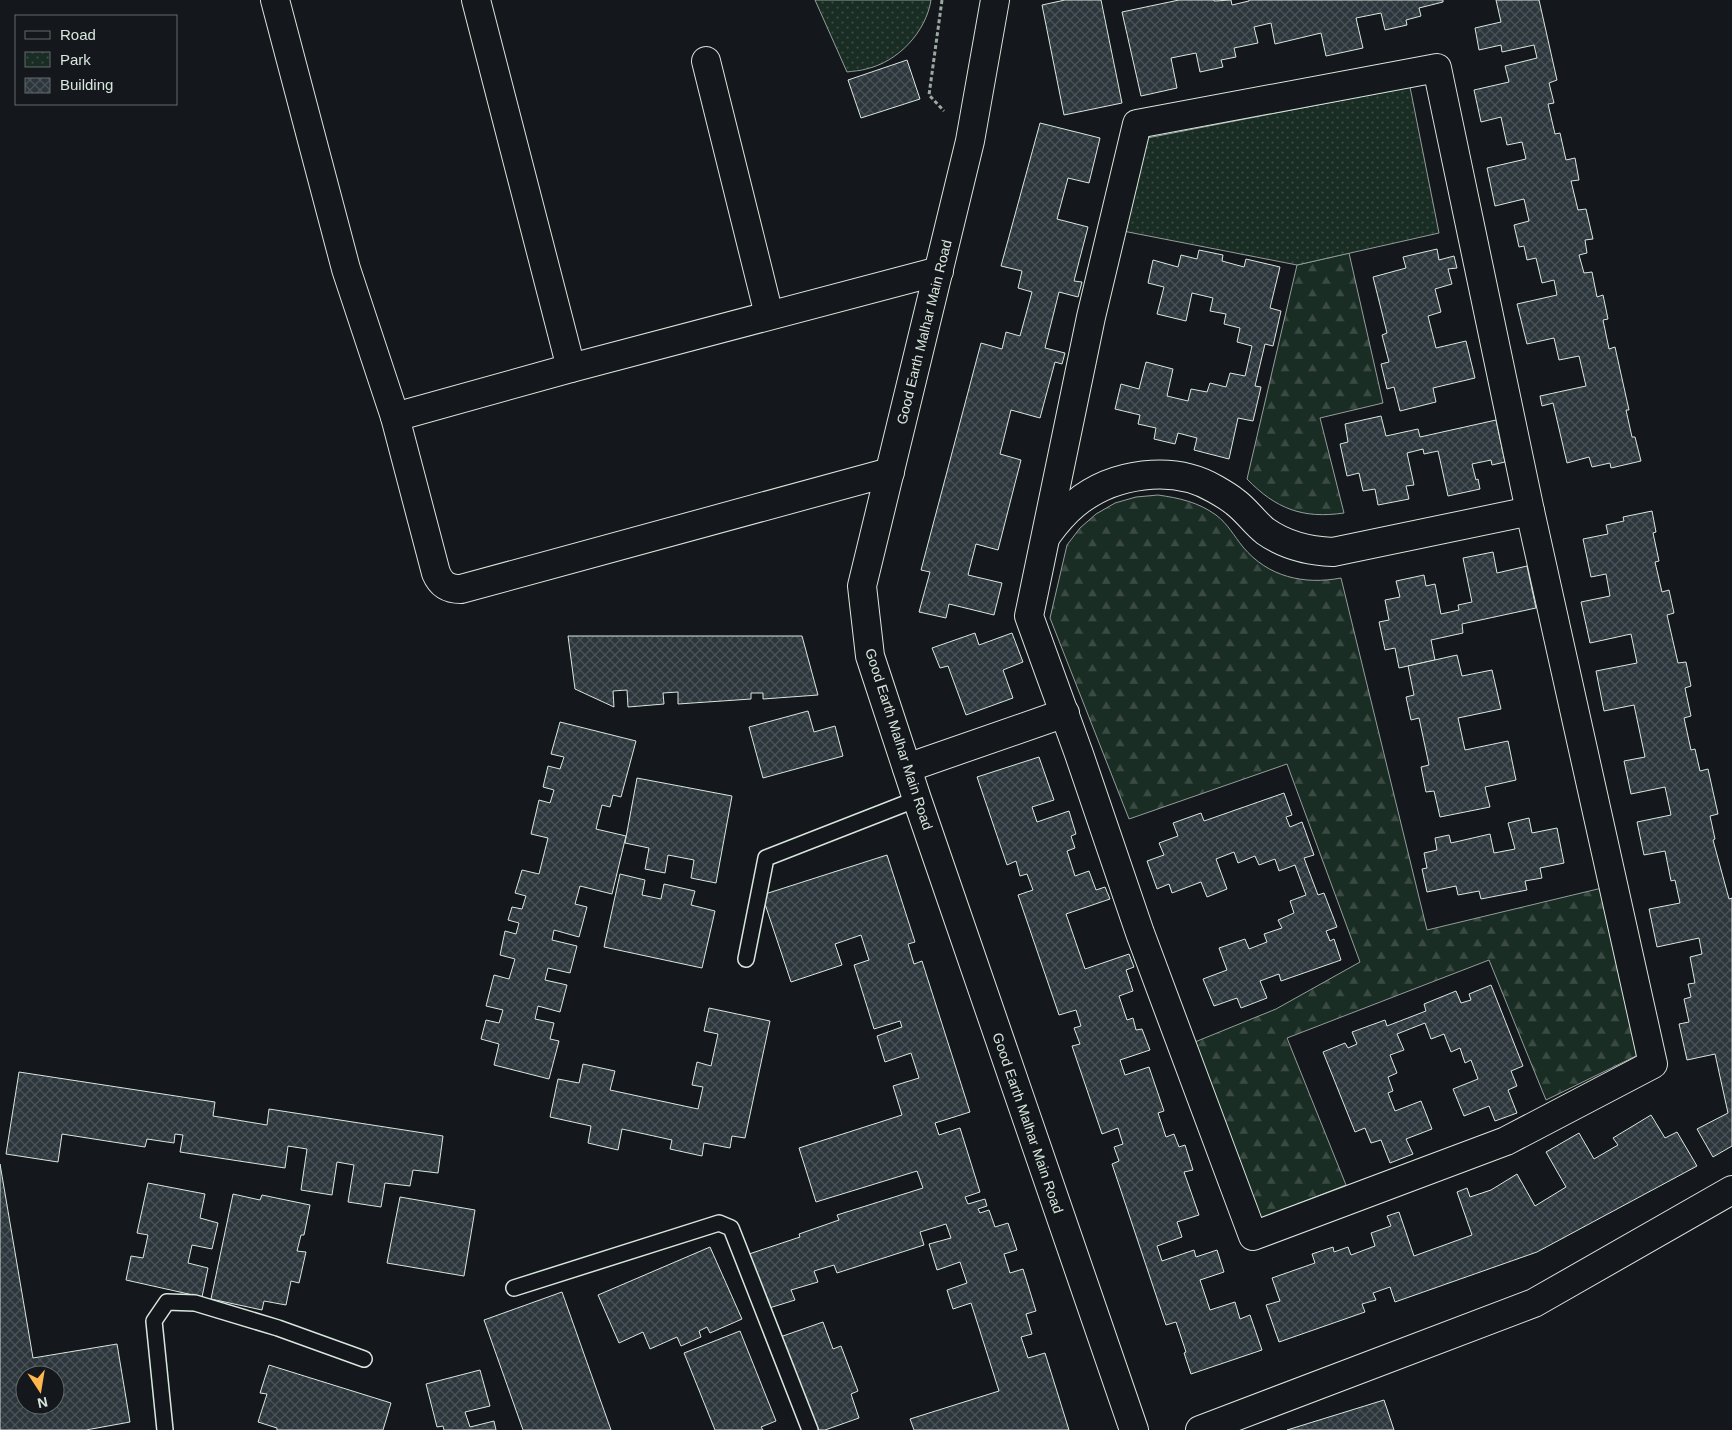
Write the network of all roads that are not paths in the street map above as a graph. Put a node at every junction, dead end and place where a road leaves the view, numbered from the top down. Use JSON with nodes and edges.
{"nodes":[{"id":1,"x":275,"y":0,"type":"edge"},
{"id":2,"x":476,"y":0,"type":"edge"},
{"id":3,"x":995,"y":0,"type":"edge"},
{"id":4,"x":706,"y":61,"type":"dead end"},
{"id":5,"x":939,"y":271,"type":"junction"},
{"id":6,"x":769,"y":315,"type":"junction"},
{"id":7,"x":571,"y":368,"type":"junction"},
{"id":8,"x":395,"y":417,"type":"junction"},
{"id":9,"x":890,"y":472,"type":"junction"},
{"id":10,"x":1530,"y":511,"type":"junction"},
{"id":11,"x":1045,"y":538,"type":"junction"},
{"id":12,"x":1065,"y":712,"type":"junction"},
{"id":13,"x":907,"y":768,"type":"junction"},
{"id":14,"x":917,"y":800,"type":"junction"},
{"id":15,"x":746,"y":959,"type":"dead end"},
{"id":16,"x":1732,"y":1190,"type":"edge"},
{"id":17,"x":514,"y":1288,"type":"dead end"},
{"id":18,"x":364,"y":1359,"type":"dead end"},
{"id":19,"x":165,"y":1430,"type":"edge"},
{"id":20,"x":810,"y":1430,"type":"edge"},
{"id":21,"x":1134,"y":1430,"type":"edge"},
{"id":22,"x":1200,"y":1430,"type":"edge"}],
"edges":[{"from":1,"to":8,"type":"street"},
{"from":2,"to":7,"type":"street"},
{"from":3,"to":5,"type":"street","name":"Good Earth Malhar Main Road"},
{"from":4,"to":6,"type":"street"},
{"from":5,"to":6,"type":"street"},
{"from":5,"to":9,"type":"street","name":"Good Earth Malhar Main Road"},
{"from":6,"to":7,"type":"street"},
{"from":7,"to":8,"type":"street"},
{"from":8,"to":9,"type":"street"},
{"from":9,"to":13,"type":"street","name":"Good Earth Malhar Main Road"},
{"from":10,"to":11,"type":"street"},
{"from":10,"to":11,"type":"street"},
{"from":10,"to":12,"type":"street"},
{"from":11,"to":12,"type":"street"},
{"from":12,"to":13,"type":"street"},
{"from":13,"to":14,"type":"street","name":"Good Earth Malhar Main Road"},
{"from":14,"to":15,"type":"lane"},
{"from":14,"to":21,"type":"street","name":"Good Earth Malhar Main Road"},
{"from":16,"to":22,"type":"street"},
{"from":17,"to":20,"type":"lane"},
{"from":18,"to":19,"type":"lane"}]}
